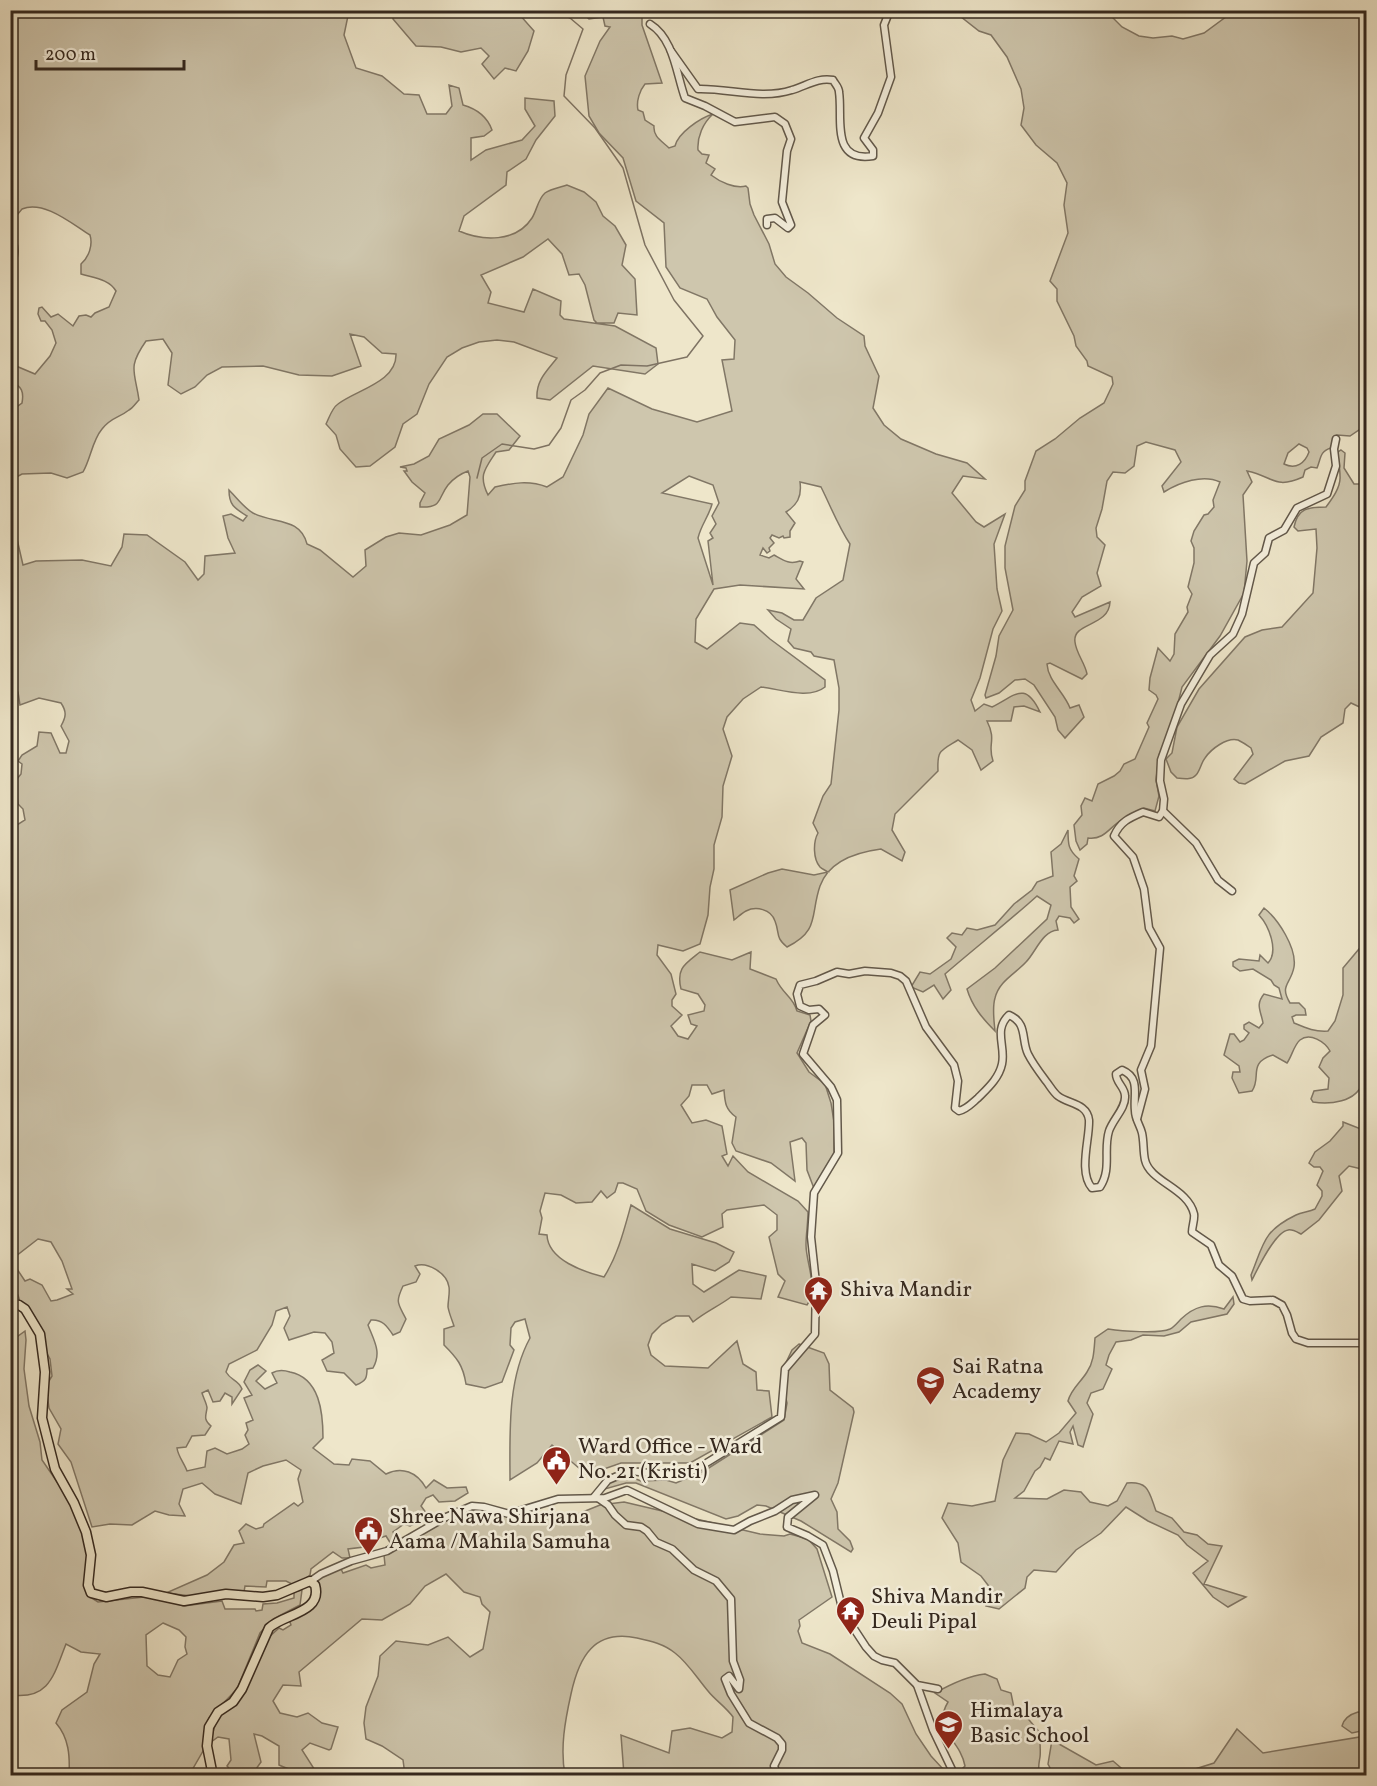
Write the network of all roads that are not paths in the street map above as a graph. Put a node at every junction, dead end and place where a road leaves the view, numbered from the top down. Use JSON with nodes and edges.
{"nodes":[{"id":1,"x":890,"y":10,"type":"edge"},
{"id":2,"x":650,"y":24,"type":"dead end"},
{"id":3,"x":671,"y":51,"type":"junction"},
{"id":4,"x":766,"y":225,"type":"dead end"},
{"id":5,"x":1336,"y":439,"type":"dead end"},
{"id":6,"x":1163,"y":811,"type":"junction"},
{"id":7,"x":1232,"y":891,"type":"dead end"},
{"id":8,"x":1137,"y":1119,"type":"junction"},
{"id":9,"x":10,"y":1303,"type":"edge"},
{"id":10,"x":1366,"y":1343,"type":"edge"},
{"id":11,"x":596,"y":1497,"type":"junction"},
{"id":12,"x":311,"y":1581,"type":"junction"},
{"id":13,"x":917,"y":1685,"type":"junction"},
{"id":14,"x":938,"y":1689,"type":"dead end"},
{"id":15,"x":213,"y":1776,"type":"edge"},
{"id":16,"x":778,"y":1776,"type":"edge"},
{"id":17,"x":955,"y":1776,"type":"edge"}],
"edges":[{"from":1,"to":3,"type":"street"},
{"from":2,"to":3,"type":"street"},
{"from":3,"to":4,"type":"street"},
{"from":5,"to":6,"type":"street"},
{"from":6,"to":7,"type":"street"},
{"from":6,"to":8,"type":"street"},
{"from":8,"to":10,"type":"street"},
{"from":8,"to":11,"type":"street"},
{"from":9,"to":12,"type":"main road"},
{"from":11,"to":12,"type":"street"},
{"from":11,"to":13,"type":"street"},
{"from":11,"to":16,"type":"street"},
{"from":12,"to":15,"type":"main road"},
{"from":13,"to":14,"type":"street"},
{"from":13,"to":17,"type":"street"}]}
